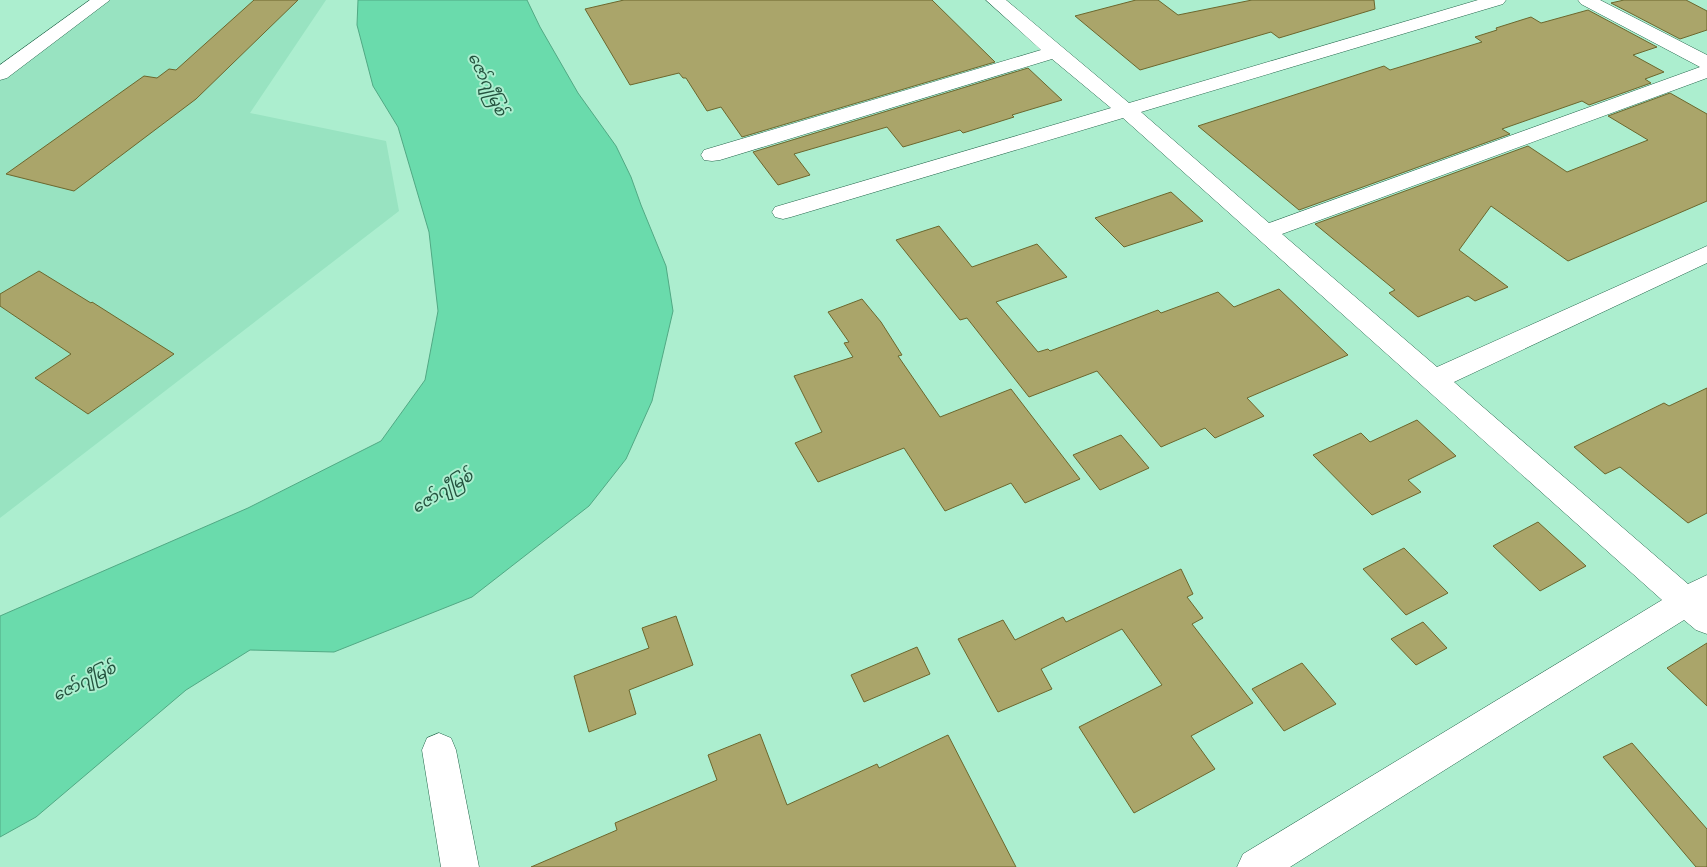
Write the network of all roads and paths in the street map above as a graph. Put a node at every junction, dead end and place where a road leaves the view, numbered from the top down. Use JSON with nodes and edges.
{"nodes":[{"id":1,"x":101,"y":0,"type":"edge"},
{"id":2,"x":995,"y":0,"type":"edge"},
{"id":3,"x":1497,"y":0,"type":"edge"},
{"id":4,"x":1587,"y":0,"type":"edge"},
{"id":5,"x":1054,"y":52,"type":"junction"},
{"id":6,"x":1707,"y":63,"type":"edge"},
{"id":7,"x":1707,"y":71,"type":"edge"},
{"id":8,"x":0,"y":74,"type":"edge"},
{"id":9,"x":1127,"y":110,"type":"junction"},
{"id":10,"x":712,"y":155,"type":"dead end"},
{"id":11,"x":783,"y":212,"type":"dead end"},
{"id":12,"x":1266,"y":232,"type":"junction"},
{"id":13,"x":1707,"y":254,"type":"edge"},
{"id":14,"x":1434,"y":380,"type":"junction"},
{"id":15,"x":1700,"y":604,"type":"edge"},
{"id":16,"x":439,"y":750,"type":"dead end"},
{"id":17,"x":460,"y":867,"type":"edge"},
{"id":18,"x":1256,"y":867,"type":"edge"}],
"edges":[{"from":1,"to":8,"type":"street"},
{"from":2,"to":5,"type":"street"},
{"from":3,"to":9,"type":"street"},
{"from":4,"to":6,"type":"street"},
{"from":5,"to":9,"type":"street"},
{"from":5,"to":10,"type":"street"},
{"from":7,"to":12,"type":"street"},
{"from":9,"to":11,"type":"street"},
{"from":9,"to":12,"type":"street"},
{"from":12,"to":14,"type":"street"},
{"from":13,"to":14,"type":"street"},
{"from":14,"to":15,"type":"street"},
{"from":15,"to":18,"type":"street"},
{"from":16,"to":17,"type":"street"}]}
